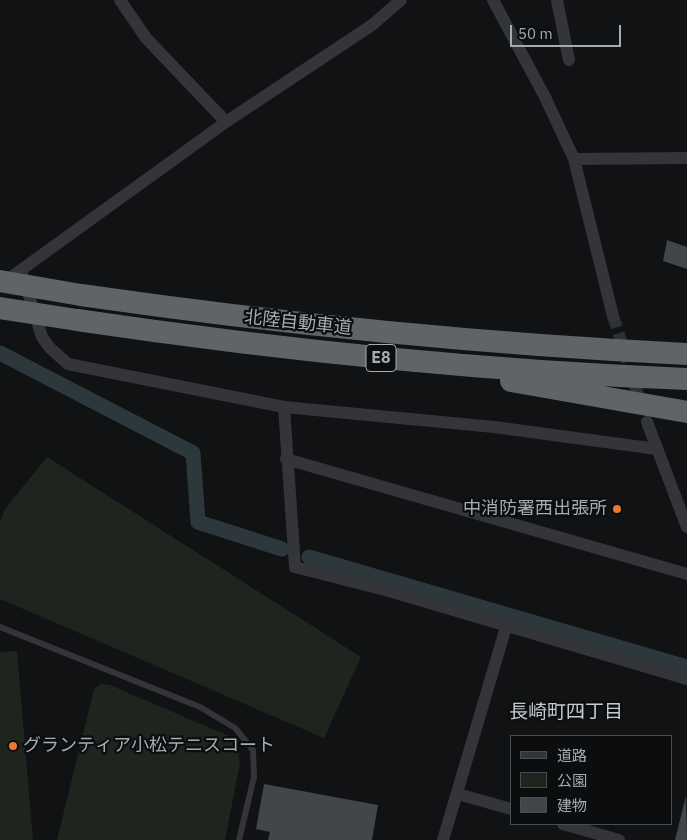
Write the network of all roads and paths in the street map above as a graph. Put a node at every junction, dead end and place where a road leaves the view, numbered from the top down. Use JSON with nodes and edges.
{"nodes":[{"id":1,"x":120,"y":0,"type":"edge"},
{"id":2,"x":401,"y":0,"type":"edge"},
{"id":3,"x":493,"y":0,"type":"edge"},
{"id":4,"x":557,"y":0,"type":"edge"},
{"id":5,"x":569,"y":60,"type":"dead end"},
{"id":6,"x":226,"y":122,"type":"junction"},
{"id":7,"x":687,"y":158,"type":"edge"},
{"id":8,"x":574,"y":159,"type":"junction"},
{"id":9,"x":21,"y":270,"type":"junction"},
{"id":10,"x":0,"y":281,"type":"edge"},
{"id":11,"x":0,"y":285,"type":"edge"},
{"id":12,"x":0,"y":308,"type":"edge"},
{"id":13,"x":613,"y":316,"type":"tunnel mouth"},
{"id":14,"x":182,"y":336,"type":"junction"},
{"id":15,"x":687,"y":348,"type":"edge"},
{"id":16,"x":632,"y":352,"type":"junction"},
{"id":17,"x":687,"y":354,"type":"edge"},
{"id":18,"x":687,"y":379,"type":"edge"},
{"id":19,"x":284,"y":407,"type":"junction"},
{"id":20,"x":687,"y":412,"type":"edge"},
{"id":21,"x":647,"y":422,"type":"tunnel mouth"},
{"id":22,"x":657,"y":449,"type":"junction"},
{"id":23,"x":286,"y":459,"type":"junction"},
{"id":24,"x":687,"y":527,"type":"edge"},
{"id":25,"x":687,"y":574,"type":"edge"},
{"id":26,"x":506,"y":626,"type":"junction"},
{"id":27,"x":0,"y":627,"type":"edge"},
{"id":28,"x":687,"y":679,"type":"edge"},
{"id":29,"x":458,"y":794,"type":"junction"},
{"id":30,"x":510,"y":809,"type":"edge"},
{"id":31,"x":567,"y":825,"type":"edge"},
{"id":32,"x":239,"y":840,"type":"edge"},
{"id":33,"x":443,"y":840,"type":"edge"},
{"id":34,"x":620,"y":840,"type":"edge"}],
"edges":[{"from":1,"to":6,"type":"street"},
{"from":2,"to":6,"type":"street"},
{"from":3,"to":8,"type":"street"},
{"from":4,"to":5,"type":"street"},
{"from":6,"to":9,"type":"street"},
{"from":7,"to":8,"type":"street"},
{"from":8,"to":13,"type":"street"},
{"from":9,"to":11,"type":"street"},
{"from":9,"to":19,"type":"street"},
{"from":10,"to":16,"type":"highway","name":"北陸自動車道","number":"E8","bridge":true},
{"from":12,"to":14,"type":"highway","name":"北陸自動車道","number":"E8","bridge":true},
{"from":14,"to":18,"type":"highway","name":"北陸自動車道","number":"E8"},
{"from":14,"to":20,"type":"highway"},
{"from":15,"to":16,"type":"highway"},
{"from":16,"to":17,"type":"highway","name":"北陸自動車道","number":"E8"},
{"from":19,"to":22,"type":"street"},
{"from":19,"to":23,"type":"street"},
{"from":21,"to":22,"type":"street"},
{"from":22,"to":24,"type":"street"},
{"from":23,"to":25,"type":"street"},
{"from":23,"to":26,"type":"street"},
{"from":26,"to":28,"type":"street"},
{"from":26,"to":29,"type":"street"},
{"from":27,"to":32,"type":"lane"},
{"from":29,"to":30,"type":"street"},
{"from":29,"to":33,"type":"street"},
{"from":31,"to":34,"type":"street"}]}
